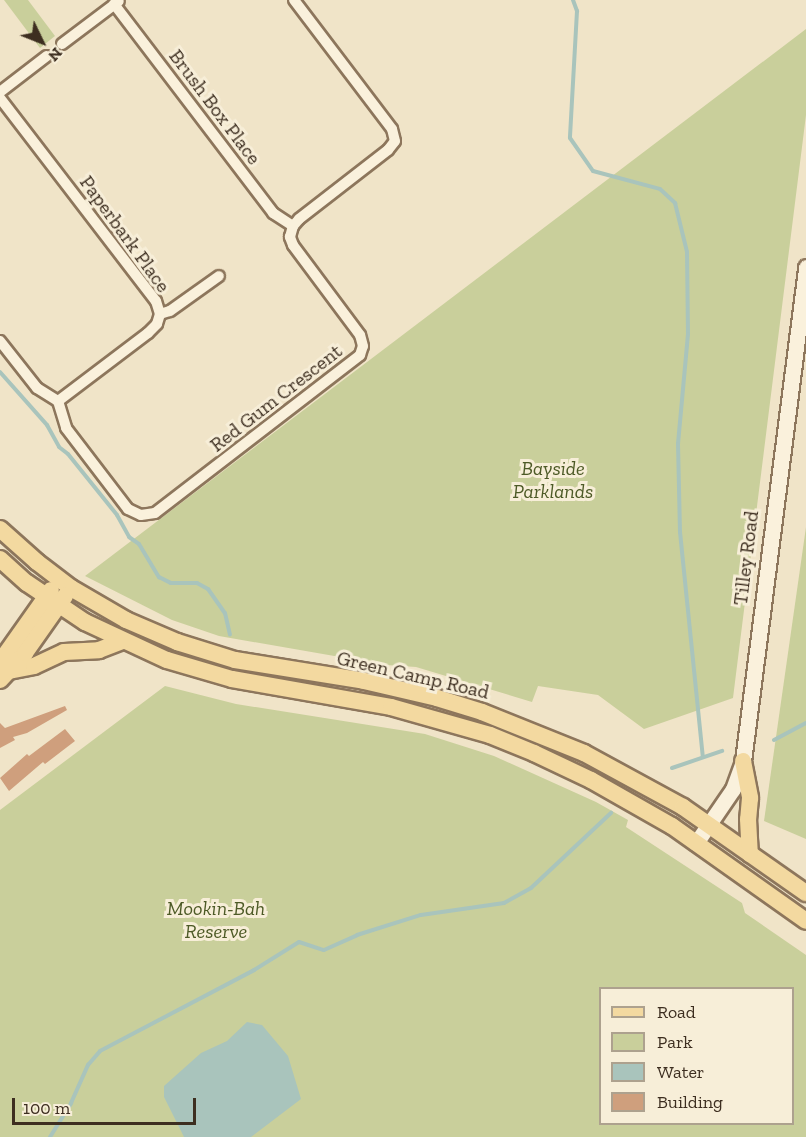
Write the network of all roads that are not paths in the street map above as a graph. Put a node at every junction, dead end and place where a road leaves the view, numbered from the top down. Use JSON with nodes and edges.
{"nodes":[{"id":1,"x":294,"y":0,"type":"edge"},
{"id":2,"x":117,"y":2,"type":"edge"},
{"id":3,"x":62,"y":44,"type":"dead end"},
{"id":4,"x":47,"y":56,"type":"dead end"},
{"id":5,"x":0,"y":92,"type":"edge"},
{"id":6,"x":0,"y":98,"type":"edge"},
{"id":7,"x":293,"y":226,"type":"junction"},
{"id":8,"x":806,"y":267,"type":"edge"},
{"id":9,"x":219,"y":276,"type":"dead end"},
{"id":10,"x":160,"y":314,"type":"junction"},
{"id":11,"x":0,"y":341,"type":"edge"},
{"id":12,"x":58,"y":401,"type":"junction"},
{"id":13,"x":0,"y":529,"type":"edge"},
{"id":14,"x":0,"y":559,"type":"edge"},
{"id":15,"x":65,"y":584,"type":"junction"},
{"id":16,"x":52,"y":601,"type":"junction"},
{"id":17,"x":122,"y":641,"type":"junction"},
{"id":18,"x":3,"y":671,"type":"edge"},
{"id":19,"x":743,"y":761,"type":"junction"},
{"id":20,"x":709,"y":825,"type":"junction"},
{"id":21,"x":696,"y":843,"type":"junction"},
{"id":22,"x":750,"y":854,"type":"junction"},
{"id":23,"x":806,"y":893,"type":"edge"},
{"id":24,"x":806,"y":921,"type":"edge"}],
"edges":[{"from":1,"to":7,"type":"street"},
{"from":2,"to":3,"type":"street","name":"Brush Box Place"},
{"from":2,"to":7,"type":"street","name":"Brush Box Place"},
{"from":4,"to":5,"type":"street"},
{"from":6,"to":10,"type":"street","name":"Paperbark Place"},
{"from":7,"to":12,"type":"street","name":"Red Gum Crescent"},
{"from":8,"to":19,"type":"main road","name":"Tilley Road"},
{"from":9,"to":10,"type":"street"},
{"from":10,"to":12,"type":"street","name":"Paperbark Place"},
{"from":11,"to":12,"type":"street"},
{"from":13,"to":15,"type":"main road","name":"Green Camp Road"},
{"from":14,"to":16,"type":"main road","name":"Green Camp Road"},
{"from":15,"to":16,"type":"main road"},
{"from":15,"to":20,"type":"main road","name":"Green Camp Road"},
{"from":16,"to":17,"type":"main road","name":"Green Camp Road"},
{"from":16,"to":18,"type":"main road"},
{"from":17,"to":18,"type":"main road"},
{"from":17,"to":21,"type":"main road","name":"Green Camp Road"},
{"from":19,"to":20,"type":"main road","name":"Tilley Road"},
{"from":19,"to":22,"type":"main road"},
{"from":20,"to":21,"type":"main road","name":"Tilley Road"},
{"from":20,"to":22,"type":"main road","name":"Green Camp Road"},
{"from":21,"to":24,"type":"main road","name":"Green Camp Road"},
{"from":22,"to":23,"type":"main road","name":"Green Camp Road"}]}
